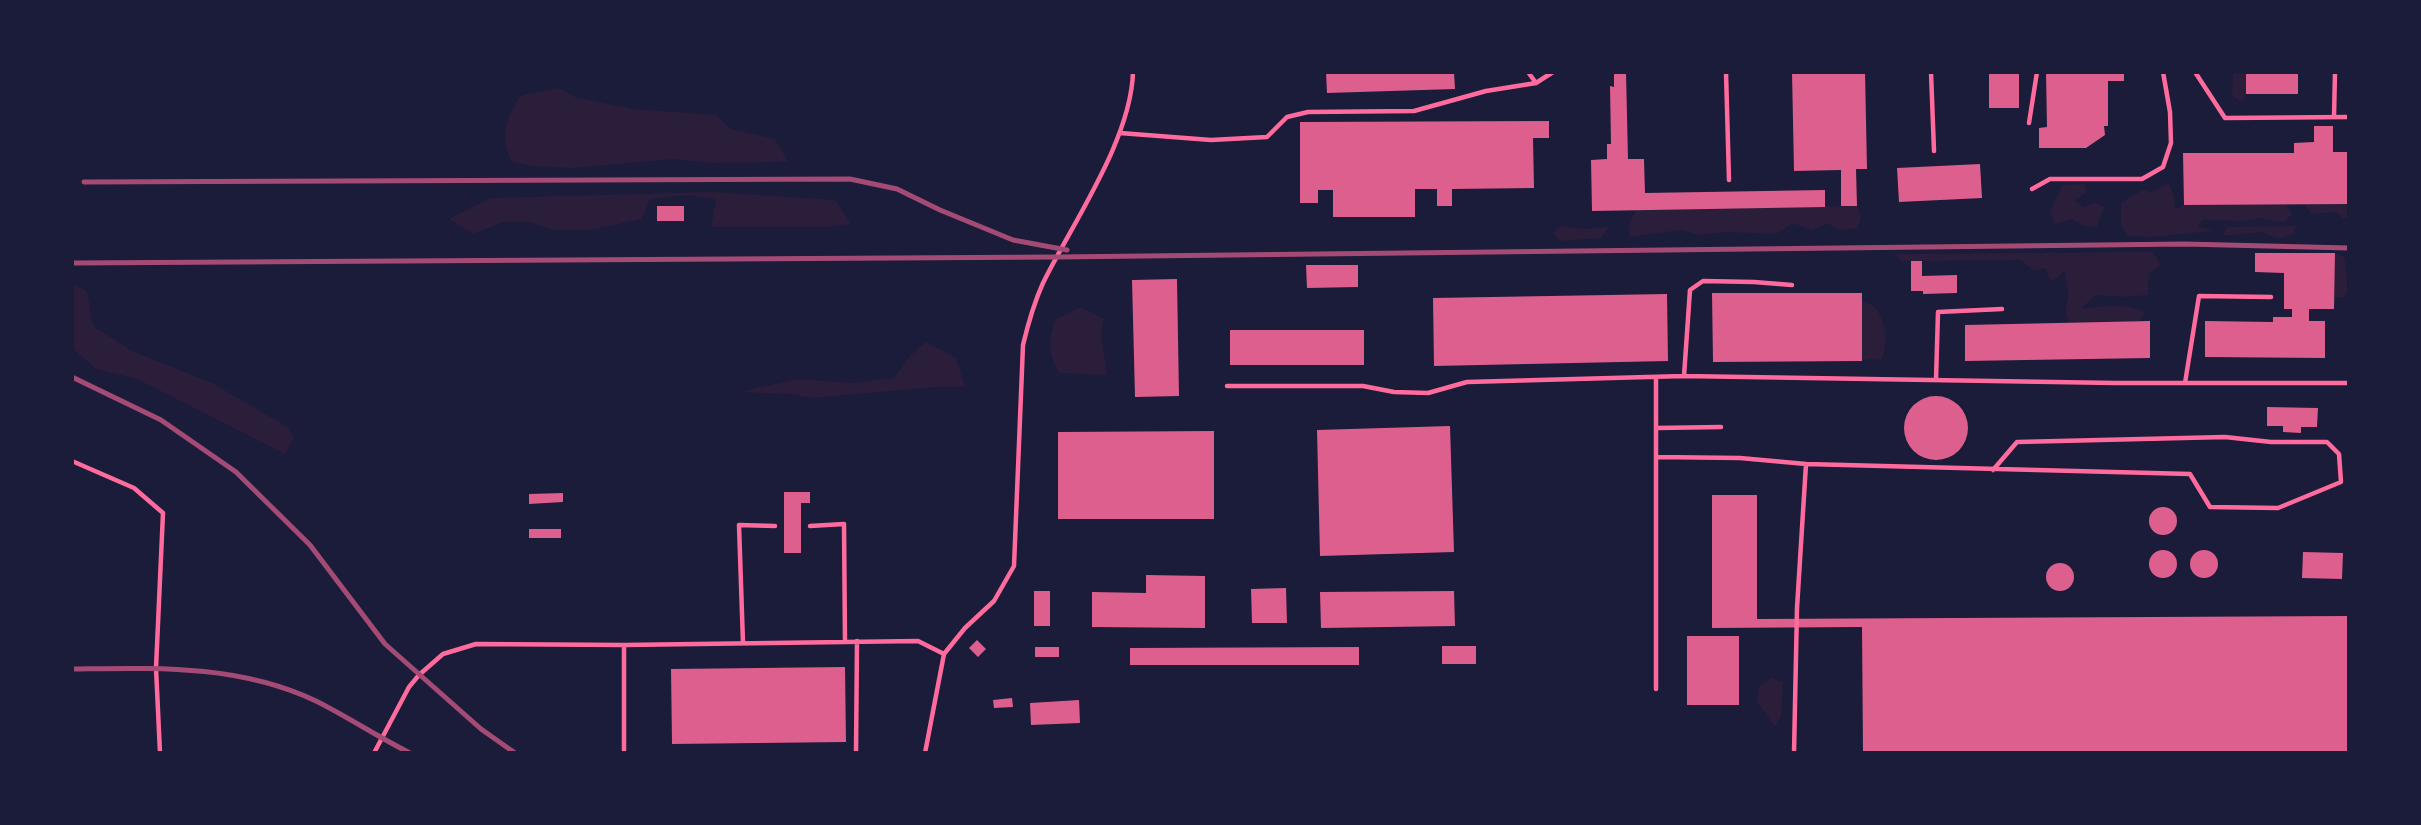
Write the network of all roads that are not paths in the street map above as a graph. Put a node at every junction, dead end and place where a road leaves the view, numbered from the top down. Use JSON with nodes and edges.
{"nodes":[{"id":1,"x":1133,"y":72,"type":"edge"},
{"id":2,"x":1528,"y":72,"type":"edge"},
{"id":3,"x":1553,"y":72,"type":"edge"},
{"id":4,"x":1726,"y":72,"type":"edge"},
{"id":5,"x":1931,"y":72,"type":"edge"},
{"id":6,"x":2037,"y":72,"type":"edge"},
{"id":7,"x":2163,"y":72,"type":"edge"},
{"id":8,"x":2195,"y":72,"type":"edge"},
{"id":9,"x":2335,"y":72,"type":"edge"},
{"id":10,"x":1536,"y":83,"type":"junction"},
{"id":11,"x":2334,"y":117,"type":"junction"},
{"id":12,"x":2349,"y":117,"type":"edge"},
{"id":13,"x":2029,"y":123,"type":"dead end"},
{"id":14,"x":1121,"y":133,"type":"junction"},
{"id":15,"x":1934,"y":151,"type":"dead end"},
{"id":16,"x":1729,"y":180,"type":"dead end"},
{"id":17,"x":2032,"y":189,"type":"dead end"},
{"id":18,"x":1792,"y":285,"type":"dead end"},
{"id":19,"x":2271,"y":297,"type":"dead end"},
{"id":20,"x":2002,"y":309,"type":"dead end"},
{"id":21,"x":1684,"y":376,"type":"junction"},
{"id":22,"x":1656,"y":378,"type":"junction"},
{"id":23,"x":1937,"y":380,"type":"junction"},
{"id":24,"x":2185,"y":383,"type":"junction"},
{"id":25,"x":2349,"y":383,"type":"edge"},
{"id":26,"x":1227,"y":386,"type":"dead end"},
{"id":27,"x":1721,"y":427,"type":"dead end"},
{"id":28,"x":1656,"y":428,"type":"junction"},
{"id":29,"x":1656,"y":457,"type":"junction"},
{"id":30,"x":72,"y":461,"type":"edge"},
{"id":31,"x":1806,"y":464,"type":"junction"},
{"id":32,"x":1993,"y":470,"type":"junction"},
{"id":33,"x":775,"y":526,"type":"dead end"},
{"id":34,"x":810,"y":526,"type":"dead end"},
{"id":35,"x":858,"y":641,"type":"junction"},
{"id":36,"x":845,"y":642,"type":"junction"},
{"id":37,"x":743,"y":643,"type":"junction"},
{"id":38,"x":624,"y":645,"type":"junction"},
{"id":39,"x":944,"y":654,"type":"junction"},
{"id":40,"x":1656,"y":689,"type":"dead end"},
{"id":41,"x":160,"y":753,"type":"edge"},
{"id":42,"x":374,"y":753,"type":"edge"},
{"id":43,"x":624,"y":753,"type":"edge"},
{"id":44,"x":856,"y":753,"type":"edge"},
{"id":45,"x":925,"y":753,"type":"edge"},
{"id":46,"x":1794,"y":753,"type":"edge"}],
"edges":[{"from":1,"to":14,"type":"lane"},
{"from":2,"to":10,"type":"lane"},
{"from":3,"to":10,"type":"lane"},
{"from":4,"to":16,"type":"lane"},
{"from":5,"to":15,"type":"lane"},
{"from":6,"to":13,"type":"lane"},
{"from":7,"to":17,"type":"lane"},
{"from":8,"to":11,"type":"lane"},
{"from":9,"to":11,"type":"lane"},
{"from":10,"to":14,"type":"lane"},
{"from":11,"to":12,"type":"lane"},
{"from":14,"to":39,"type":"lane"},
{"from":18,"to":21,"type":"lane"},
{"from":19,"to":24,"type":"lane"},
{"from":20,"to":23,"type":"lane"},
{"from":21,"to":22,"type":"lane"},
{"from":21,"to":23,"type":"lane"},
{"from":22,"to":26,"type":"lane"},
{"from":22,"to":28,"type":"lane"},
{"from":23,"to":24,"type":"lane"},
{"from":24,"to":25,"type":"lane"},
{"from":27,"to":28,"type":"lane"},
{"from":28,"to":29,"type":"lane"},
{"from":29,"to":31,"type":"lane"},
{"from":29,"to":40,"type":"lane"},
{"from":30,"to":41,"type":"lane"},
{"from":31,"to":32,"type":"lane"},
{"from":31,"to":46,"type":"lane"},
{"from":32,"to":32,"type":"lane"},
{"from":33,"to":37,"type":"lane"},
{"from":34,"to":36,"type":"lane"},
{"from":35,"to":36,"type":"lane"},
{"from":35,"to":39,"type":"lane"},
{"from":35,"to":44,"type":"lane"},
{"from":36,"to":37,"type":"lane"},
{"from":37,"to":38,"type":"lane"},
{"from":38,"to":42,"type":"lane"},
{"from":38,"to":43,"type":"lane"},
{"from":39,"to":45,"type":"lane"}]}
